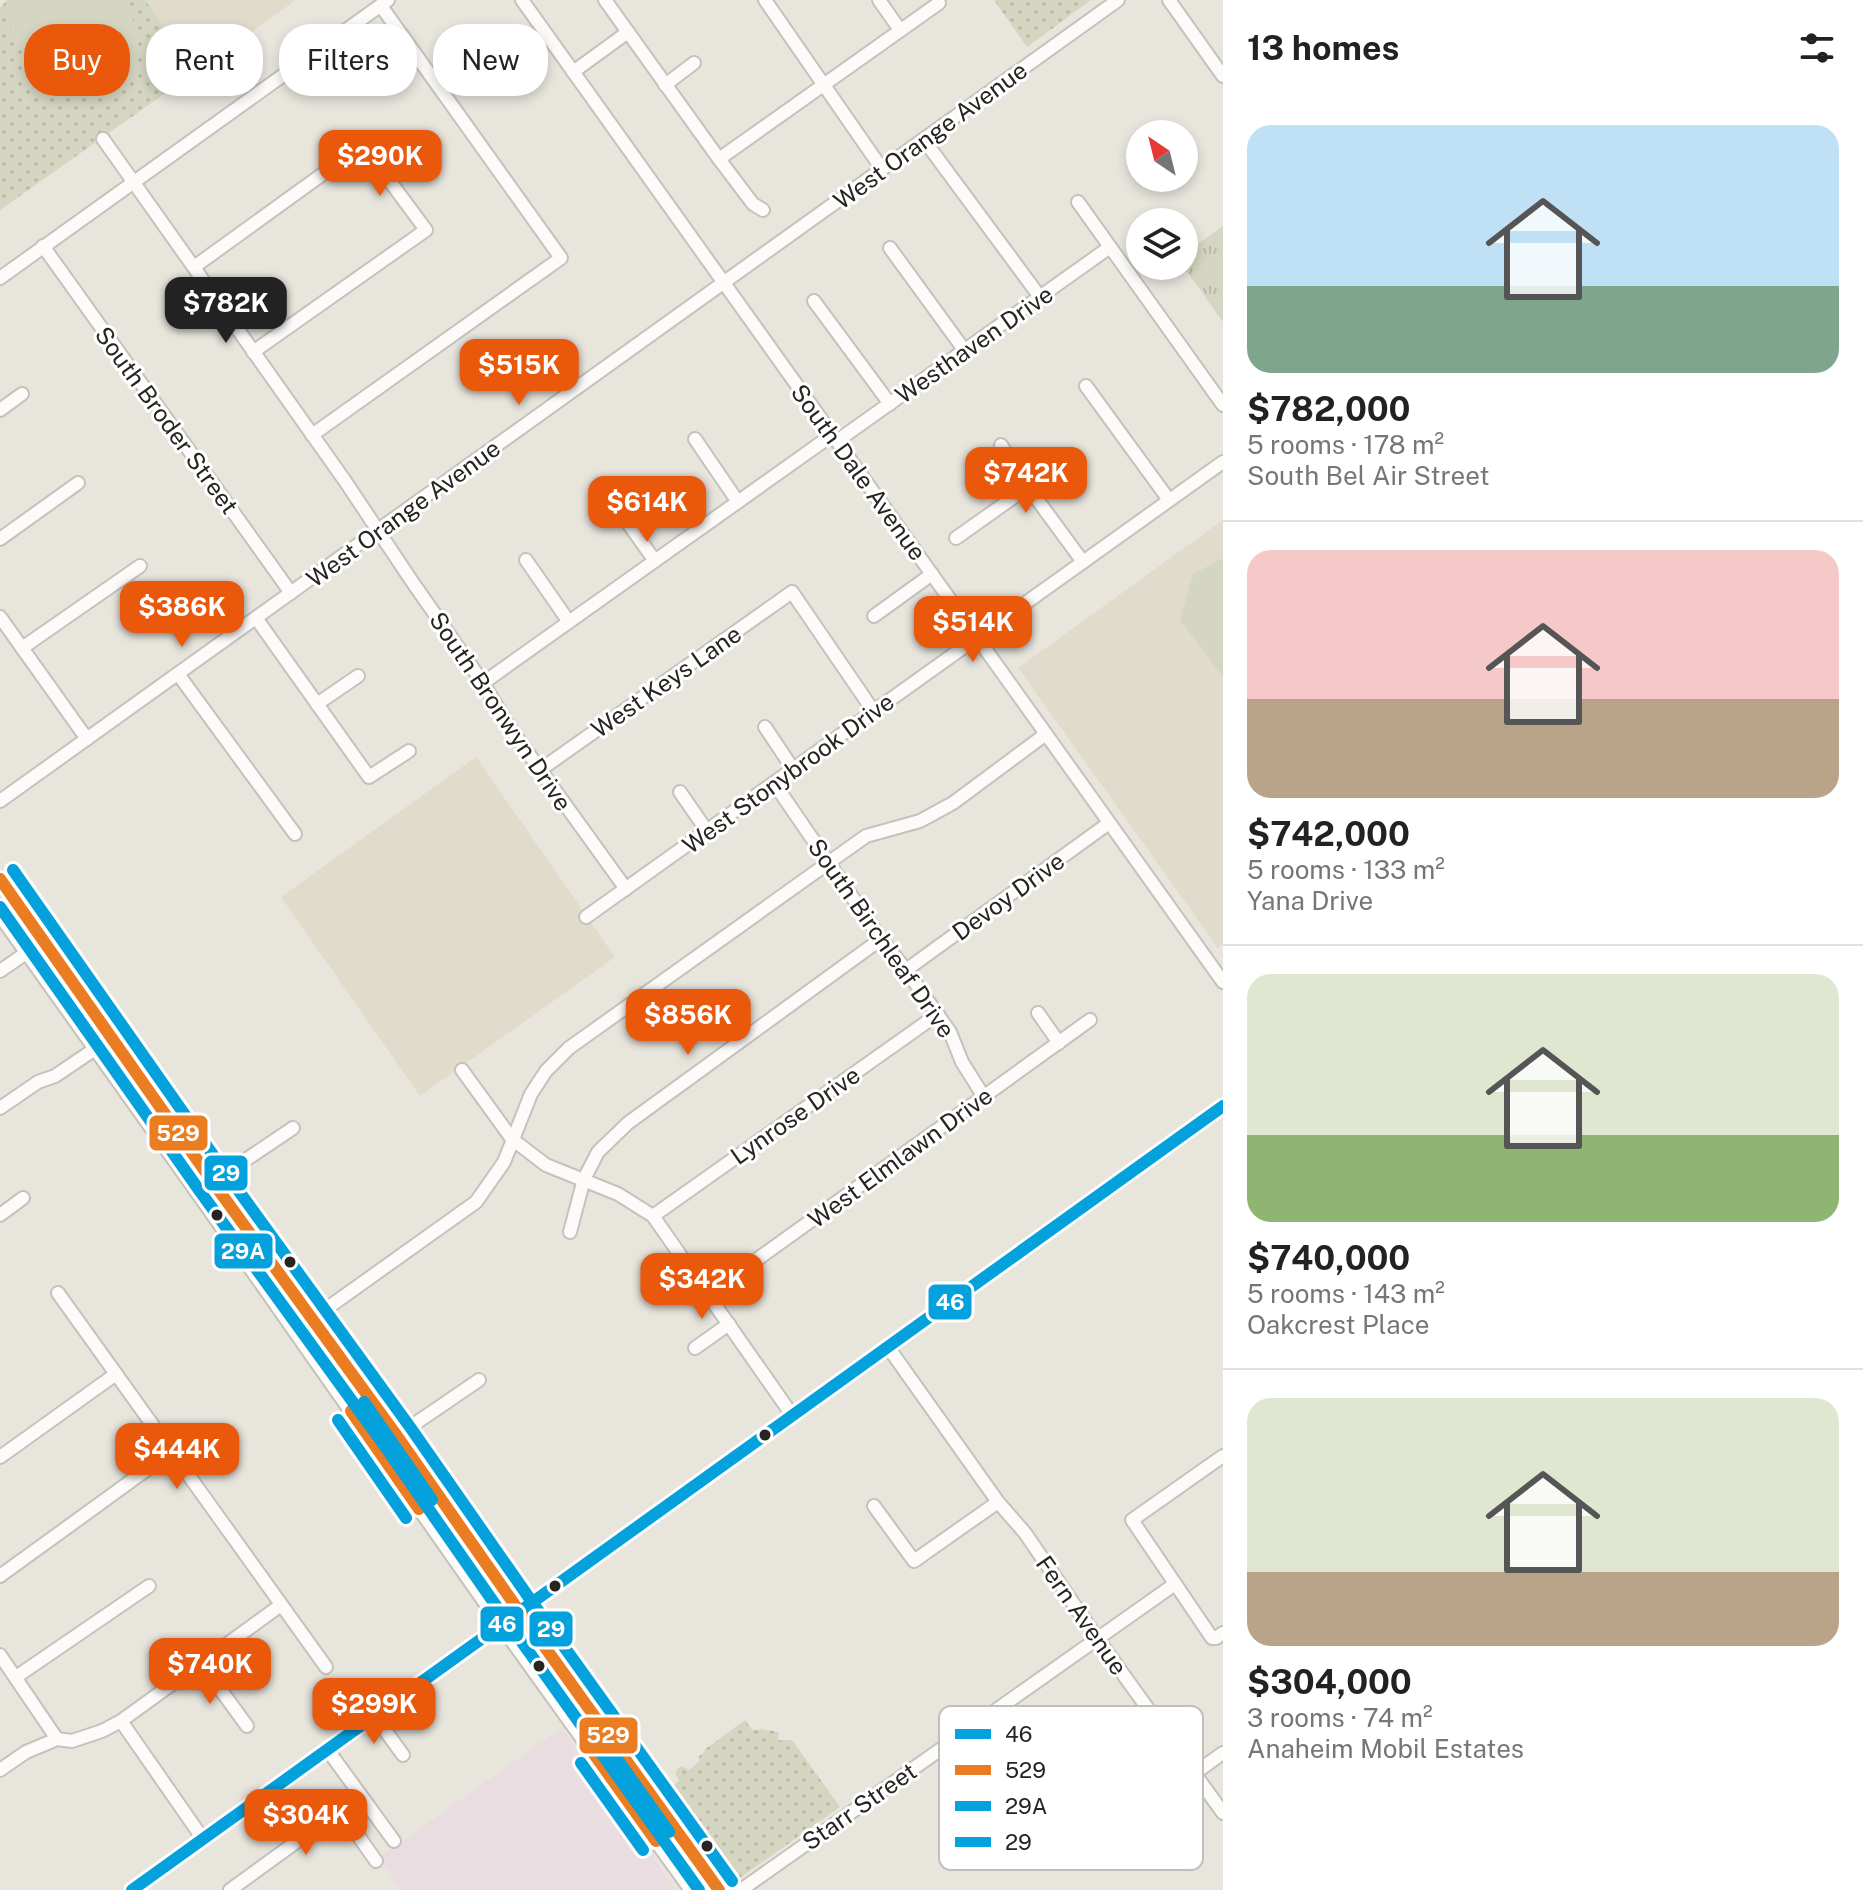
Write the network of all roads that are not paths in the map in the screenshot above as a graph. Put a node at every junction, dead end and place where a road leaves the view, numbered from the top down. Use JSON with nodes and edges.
{"nodes":[{"id":1,"x":522,"y":0,"type":"edge"},
{"id":2,"x":605,"y":0,"type":"edge"},
{"id":3,"x":765,"y":0,"type":"edge"},
{"id":4,"x":879,"y":0,"type":"edge"},
{"id":5,"x":1118,"y":0,"type":"edge"},
{"id":6,"x":1169,"y":0,"type":"edge"},
{"id":7,"x":385,"y":3,"type":"edge"},
{"id":8,"x":939,"y":3,"type":"dead end"},
{"id":9,"x":900,"y":30,"type":"junction"},
{"id":10,"x":628,"y":32,"type":"junction"},
{"id":11,"x":694,"y":63,"type":"dead end"},
{"id":12,"x":573,"y":72,"type":"junction"},
{"id":13,"x":1223,"y":76,"type":"edge"},
{"id":14,"x":665,"y":85,"type":"junction"},
{"id":15,"x":824,"y":85,"type":"junction"},
{"id":16,"x":103,"y":139,"type":"dead end"},
{"id":17,"x":924,"y":140,"type":"junction"},
{"id":18,"x":719,"y":159,"type":"junction"},
{"id":19,"x":882,"y":169,"type":"junction"},
{"id":20,"x":134,"y":181,"type":"junction"},
{"id":21,"x":1078,"y":202,"type":"dead end"},
{"id":22,"x":763,"y":210,"type":"dead end"},
{"id":23,"x":43,"y":246,"type":"junction"},
{"id":24,"x":1110,"y":247,"type":"junction"},
{"id":25,"x":890,"y":248,"type":"dead end"},
{"id":26,"x":194,"y":267,"type":"junction"},
{"id":27,"x":0,"y":278,"type":"edge"},
{"id":28,"x":724,"y":283,"type":"junction"},
{"id":29,"x":1040,"y":297,"type":"junction"},
{"id":30,"x":814,"y":301,"type":"dead end"},
{"id":31,"x":965,"y":351,"type":"junction"},
{"id":32,"x":253,"y":352,"type":"junction"},
{"id":33,"x":1086,"y":386,"type":"dead end"},
{"id":34,"x":22,"y":394,"type":"dead end"},
{"id":35,"x":890,"y":404,"type":"junction"},
{"id":36,"x":1223,"y":405,"type":"edge"},
{"id":37,"x":0,"y":410,"type":"edge"},
{"id":38,"x":312,"y":435,"type":"junction"},
{"id":39,"x":834,"y":438,"type":"junction"},
{"id":40,"x":695,"y":439,"type":"dead end"},
{"id":41,"x":1001,"y":445,"type":"dead end"},
{"id":42,"x":1223,"y":462,"type":"edge"},
{"id":43,"x":78,"y":483,"type":"dead end"},
{"id":44,"x":1028,"y":487,"type":"junction"},
{"id":45,"x":1169,"y":500,"type":"junction"},
{"id":46,"x":613,"y":502,"type":"dead end"},
{"id":47,"x":738,"y":502,"type":"junction"},
{"id":48,"x":378,"y":531,"type":"junction"},
{"id":49,"x":956,"y":538,"type":"dead end"},
{"id":50,"x":0,"y":539,"type":"edge"},
{"id":51,"x":526,"y":560,"type":"dead end"},
{"id":52,"x":655,"y":561,"type":"junction"},
{"id":53,"x":1083,"y":562,"type":"junction"},
{"id":54,"x":140,"y":566,"type":"dead end"},
{"id":55,"x":932,"y":574,"type":"junction"},
{"id":56,"x":291,"y":593,"type":"junction"},
{"id":57,"x":874,"y":616,"type":"dead end"},
{"id":58,"x":0,"y":617,"type":"edge"},
{"id":59,"x":256,"y":618,"type":"junction"},
{"id":60,"x":569,"y":622,"type":"junction"},
{"id":61,"x":977,"y":638,"type":"junction"},
{"id":62,"x":22,"y":648,"type":"junction"},
{"id":63,"x":178,"y":674,"type":"junction"},
{"id":64,"x":358,"y":676,"type":"dead end"},
{"id":65,"x":483,"y":683,"type":"junction"},
{"id":66,"x":317,"y":704,"type":"junction"},
{"id":67,"x":874,"y":712,"type":"junction"},
{"id":68,"x":765,"y":727,"type":"dead end"},
{"id":69,"x":1046,"y":734,"type":"junction"},
{"id":70,"x":87,"y":739,"type":"junction"},
{"id":71,"x":409,"y":751,"type":"dead end"},
{"id":72,"x":793,"y":769,"type":"junction"},
{"id":73,"x":540,"y":770,"type":"junction"},
{"id":74,"x":774,"y":783,"type":"junction"},
{"id":75,"x":680,"y":792,"type":"dead end"},
{"id":76,"x":0,"y":801,"type":"edge"},
{"id":77,"x":1109,"y":823,"type":"junction"},
{"id":78,"x":707,"y":831,"type":"junction"},
{"id":79,"x":295,"y":834,"type":"dead end"},
{"id":80,"x":829,"y":862,"type":"junction"},
{"id":81,"x":0,"y":879,"type":"edge"},
{"id":82,"x":626,"y":889,"type":"junction"},
{"id":83,"x":0,"y":914,"type":"edge"},
{"id":84,"x":586,"y":917,"type":"dead end"},
{"id":85,"x":881,"y":939,"type":"junction"},
{"id":86,"x":26,"y":953,"type":"junction"},
{"id":87,"x":906,"y":970,"type":"junction"},
{"id":88,"x":0,"y":971,"type":"edge"},
{"id":89,"x":1223,"y":982,"type":"edge"},
{"id":90,"x":1038,"y":1013,"type":"dead end"},
{"id":91,"x":938,"y":1014,"type":"junction"},
{"id":92,"x":1090,"y":1020,"type":"dead end"},
{"id":93,"x":1059,"y":1043,"type":"junction"},
{"id":94,"x":95,"y":1049,"type":"junction"},
{"id":95,"x":462,"y":1070,"type":"dead end"},
{"id":96,"x":984,"y":1097,"type":"junction"},
{"id":97,"x":1223,"y":1106,"type":"edge"},
{"id":98,"x":0,"y":1108,"type":"edge"},
{"id":99,"x":293,"y":1128,"type":"dead end"},
{"id":100,"x":512,"y":1139,"type":"junction"},
{"id":101,"x":584,"y":1179,"type":"junction"},
{"id":102,"x":212,"y":1181,"type":"junction"},
{"id":103,"x":198,"y":1192,"type":"junction"},
{"id":104,"x":23,"y":1198,"type":"dead end"},
{"id":105,"x":0,"y":1215,"type":"edge"},
{"id":106,"x":653,"y":1216,"type":"junction"},
{"id":107,"x":570,"y":1232,"type":"dead end"},
{"id":108,"x":58,"y":1293,"type":"dead end"},
{"id":109,"x":709,"y":1294,"type":"junction"},
{"id":110,"x":312,"y":1319,"type":"junction"},
{"id":111,"x":729,"y":1324,"type":"junction"},
{"id":112,"x":888,"y":1347,"type":"junction"},
{"id":113,"x":695,"y":1348,"type":"dead end"},
{"id":114,"x":116,"y":1374,"type":"junction"},
{"id":115,"x":479,"y":1380,"type":"dead end"},
{"id":116,"x":792,"y":1415,"type":"junction"},
{"id":117,"x":397,"y":1436,"type":"junction"},
{"id":118,"x":171,"y":1452,"type":"junction"},
{"id":119,"x":1223,"y":1456,"type":"edge"},
{"id":120,"x":0,"y":1457,"type":"edge"},
{"id":121,"x":998,"y":1502,"type":"junction"},
{"id":122,"x":874,"y":1506,"type":"dead end"},
{"id":123,"x":0,"y":1576,"type":"edge"},
{"id":124,"x":1175,"y":1584,"type":"junction"},
{"id":125,"x":149,"y":1586,"type":"dead end"},
{"id":126,"x":281,"y":1605,"type":"junction"},
{"id":127,"x":519,"y":1611,"type":"junction"},
{"id":128,"x":501,"y":1624,"type":"junction"},
{"id":129,"x":1218,"y":1635,"type":"edge"},
{"id":130,"x":1097,"y":1638,"type":"junction"},
{"id":131,"x":0,"y":1655,"type":"edge"},
{"id":132,"x":202,"y":1664,"type":"junction"},
{"id":133,"x":326,"y":1667,"type":"dead end"},
{"id":134,"x":16,"y":1677,"type":"junction"},
{"id":135,"x":1001,"y":1706,"type":"edge"},
{"id":136,"x":1146,"y":1706,"type":"edge"},
{"id":137,"x":374,"y":1715,"type":"junction"},
{"id":138,"x":121,"y":1721,"type":"junction"},
{"id":139,"x":247,"y":1726,"type":"dead end"},
{"id":140,"x":57,"y":1739,"type":"junction"},
{"id":141,"x":327,"y":1749,"type":"junction"},
{"id":142,"x":939,"y":1750,"type":"edge"},
{"id":143,"x":1223,"y":1753,"type":"edge"},
{"id":144,"x":403,"y":1755,"type":"dead end"},
{"id":145,"x":1203,"y":1767,"type":"edge"},
{"id":146,"x":0,"y":1770,"type":"edge"},
{"id":147,"x":1203,"y":1784,"type":"edge"},
{"id":148,"x":1223,"y":1813,"type":"edge"},
{"id":149,"x":203,"y":1839,"type":"junction"},
{"id":150,"x":394,"y":1841,"type":"dead end"},
{"id":151,"x":376,"y":1861,"type":"dead end"},
{"id":152,"x":132,"y":1890,"type":"edge"},
{"id":153,"x":230,"y":1890,"type":"edge"},
{"id":154,"x":692,"y":1890,"type":"edge"},
{"id":155,"x":719,"y":1890,"type":"edge"},
{"id":156,"x":741,"y":1890,"type":"edge"}],
"edges":[{"from":1,"to":12,"type":"street","name":"South Dale Avenue"},
{"from":2,"to":10,"type":"street"},
{"from":3,"to":15,"type":"street"},
{"from":4,"to":9,"type":"street"},
{"from":5,"to":17,"type":"street","name":"West Orange Avenue"},
{"from":6,"to":13,"type":"street"},
{"from":7,"to":20,"type":"street"},
{"from":7,"to":38,"type":"street"},
{"from":8,"to":9,"type":"street"},
{"from":9,"to":15,"type":"street"},
{"from":10,"to":12,"type":"street"},
{"from":10,"to":14,"type":"street"},
{"from":11,"to":14,"type":"street"},
{"from":12,"to":28,"type":"street","name":"South Dale Avenue"},
{"from":14,"to":18,"type":"street"},
{"from":15,"to":18,"type":"street"},
{"from":15,"to":19,"type":"street"},
{"from":16,"to":20,"type":"street","name":"South Bronwyn Drive"},
{"from":17,"to":19,"type":"street","name":"West Orange Avenue"},
{"from":17,"to":29,"type":"street"},
{"from":18,"to":22,"type":"street"},
{"from":19,"to":28,"type":"street","name":"West Orange Avenue"},
{"from":20,"to":23,"type":"street"},
{"from":20,"to":26,"type":"street","name":"South Bronwyn Drive"},
{"from":21,"to":24,"type":"street"},
{"from":23,"to":27,"type":"street"},
{"from":23,"to":56,"type":"street","name":"South Broder Street"},
{"from":24,"to":29,"type":"street","name":"Westhaven Drive"},
{"from":24,"to":36,"type":"street"},
{"from":25,"to":31,"type":"street"},
{"from":26,"to":32,"type":"street","name":"South Bronwyn Drive"},
{"from":26,"to":32,"type":"street"},
{"from":28,"to":39,"type":"street","name":"South Dale Avenue"},
{"from":28,"to":48,"type":"street","name":"West Orange Avenue"},
{"from":29,"to":31,"type":"street","name":"Westhaven Drive"},
{"from":30,"to":35,"type":"street"},
{"from":31,"to":35,"type":"street","name":"Westhaven Drive"},
{"from":32,"to":38,"type":"street","name":"South Bronwyn Drive"},
{"from":33,"to":45,"type":"street"},
{"from":34,"to":37,"type":"street"},
{"from":35,"to":39,"type":"street","name":"Westhaven Drive"},
{"from":38,"to":48,"type":"street","name":"South Bronwyn Drive"},
{"from":39,"to":47,"type":"street","name":"Westhaven Drive"},
{"from":39,"to":55,"type":"street","name":"South Dale Avenue"},
{"from":40,"to":47,"type":"street"},
{"from":41,"to":44,"type":"street"},
{"from":42,"to":45,"type":"street","name":"West Stonybrook Drive"},
{"from":43,"to":50,"type":"street"},
{"from":44,"to":49,"type":"street"},
{"from":44,"to":53,"type":"street"},
{"from":45,"to":53,"type":"street","name":"West Stonybrook Drive"},
{"from":46,"to":52,"type":"street"},
{"from":47,"to":52,"type":"street","name":"Westhaven Drive"},
{"from":48,"to":56,"type":"street","name":"West Orange Avenue"},
{"from":48,"to":65,"type":"street","name":"South Bronwyn Drive"},
{"from":51,"to":60,"type":"street"},
{"from":52,"to":60,"type":"street","name":"Westhaven Drive"},
{"from":53,"to":61,"type":"street","name":"West Stonybrook Drive"},
{"from":54,"to":62,"type":"street"},
{"from":55,"to":57,"type":"street"},
{"from":55,"to":61,"type":"street","name":"South Dale Avenue"},
{"from":56,"to":59,"type":"street","name":"West Orange Avenue"},
{"from":58,"to":62,"type":"street"},
{"from":59,"to":63,"type":"street","name":"West Orange Avenue"},
{"from":59,"to":66,"type":"street"},
{"from":60,"to":65,"type":"street","name":"Westhaven Drive"},
{"from":61,"to":67,"type":"street","name":"West Stonybrook Drive"},
{"from":61,"to":69,"type":"street","name":"South Dale Avenue"},
{"from":62,"to":70,"type":"street"},
{"from":63,"to":70,"type":"street","name":"West Orange Avenue"},
{"from":63,"to":79,"type":"street"},
{"from":64,"to":66,"type":"street"},
{"from":65,"to":73,"type":"street","name":"South Bronwyn Drive"},
{"from":66,"to":71,"type":"street"},
{"from":67,"to":72,"type":"street","name":"West Stonybrook Drive"},
{"from":67,"to":73,"type":"street","name":"West Keys Lane"},
{"from":68,"to":72,"type":"street"},
{"from":69,"to":77,"type":"street","name":"South Dale Avenue"},
{"from":69,"to":80,"type":"street"},
{"from":70,"to":76,"type":"street","name":"West Orange Avenue"},
{"from":72,"to":74,"type":"street","name":"West Stonybrook Drive"},
{"from":73,"to":82,"type":"street","name":"South Bronwyn Drive"},
{"from":74,"to":78,"type":"street","name":"West Stonybrook Drive"},
{"from":74,"to":80,"type":"street","name":"South Birchleaf Drive"},
{"from":75,"to":78,"type":"street"},
{"from":77,"to":87,"type":"street","name":"Devoy Drive"},
{"from":77,"to":89,"type":"street","name":"South Dale Avenue"},
{"from":78,"to":82,"type":"street","name":"West Stonybrook Drive"},
{"from":80,"to":85,"type":"street","name":"South Birchleaf Drive"},
{"from":80,"to":100,"type":"street"},
{"from":81,"to":102,"type":"main road"},
{"from":82,"to":84,"type":"street","name":"West Stonybrook Drive"},
{"from":83,"to":86,"type":"main road"},
{"from":85,"to":87,"type":"street","name":"South Birchleaf Drive"},
{"from":85,"to":101,"type":"street"},
{"from":86,"to":88,"type":"street"},
{"from":86,"to":94,"type":"main road"},
{"from":87,"to":91,"type":"street","name":"South Birchleaf Drive"},
{"from":90,"to":93,"type":"street"},
{"from":91,"to":96,"type":"street","name":"South Birchleaf Drive"},
{"from":91,"to":106,"type":"street","name":"Lynrose Drive"},
{"from":92,"to":93,"type":"street","name":"West Elmlawn Drive"},
{"from":93,"to":96,"type":"street","name":"West Elmlawn Drive"},
{"from":94,"to":98,"type":"street"},
{"from":94,"to":103,"type":"main road"},
{"from":95,"to":100,"type":"street"},
{"from":96,"to":109,"type":"street","name":"West Elmlawn Drive"},
{"from":97,"to":112,"type":"main road"},
{"from":99,"to":102,"type":"street"},
{"from":100,"to":101,"type":"street"},
{"from":100,"to":110,"type":"street"},
{"from":101,"to":106,"type":"street"},
{"from":101,"to":107,"type":"street"},
{"from":102,"to":103,"type":"street"},
{"from":102,"to":110,"type":"main road"},
{"from":103,"to":128,"type":"main road"},
{"from":104,"to":105,"type":"street"},
{"from":106,"to":109,"type":"street"},
{"from":108,"to":114,"type":"street"},
{"from":109,"to":111,"type":"street"},
{"from":110,"to":117,"type":"main road"},
{"from":111,"to":113,"type":"street"},
{"from":111,"to":116,"type":"street"},
{"from":112,"to":116,"type":"main road"},
{"from":112,"to":121,"type":"street","name":"Fern Avenue"},
{"from":114,"to":118,"type":"street"},
{"from":114,"to":120,"type":"street"},
{"from":115,"to":117,"type":"street"},
{"from":116,"to":127,"type":"main road"},
{"from":117,"to":127,"type":"main road"},
{"from":118,"to":123,"type":"street"},
{"from":118,"to":126,"type":"street"},
{"from":119,"to":124,"type":"street"},
{"from":121,"to":122,"type":"street"},
{"from":121,"to":130,"type":"street","name":"Fern Avenue"},
{"from":124,"to":129,"type":"street"},
{"from":124,"to":130,"type":"street","name":"Starr Street"},
{"from":125,"to":134,"type":"street"},
{"from":126,"to":132,"type":"street"},
{"from":126,"to":133,"type":"street"},
{"from":127,"to":128,"type":"main road"},
{"from":127,"to":155,"type":"main road"},
{"from":128,"to":137,"type":"main road"},
{"from":128,"to":154,"type":"main road"},
{"from":130,"to":135,"type":"street","name":"Starr Street"},
{"from":130,"to":136,"type":"street","name":"Fern Avenue"},
{"from":131,"to":134,"type":"street"},
{"from":132,"to":138,"type":"street"},
{"from":132,"to":139,"type":"street"},
{"from":134,"to":140,"type":"street"},
{"from":137,"to":141,"type":"main road"},
{"from":137,"to":144,"type":"street"},
{"from":138,"to":140,"type":"street"},
{"from":138,"to":149,"type":"street"},
{"from":140,"to":146,"type":"street"},
{"from":141,"to":149,"type":"main road"},
{"from":141,"to":150,"type":"street"},
{"from":142,"to":156,"type":"street","name":"Starr Street"},
{"from":143,"to":145,"type":"street"},
{"from":147,"to":148,"type":"street","name":"Fern Avenue"},
{"from":149,"to":152,"type":"main road"},
{"from":151,"to":153,"type":"street"}]}
